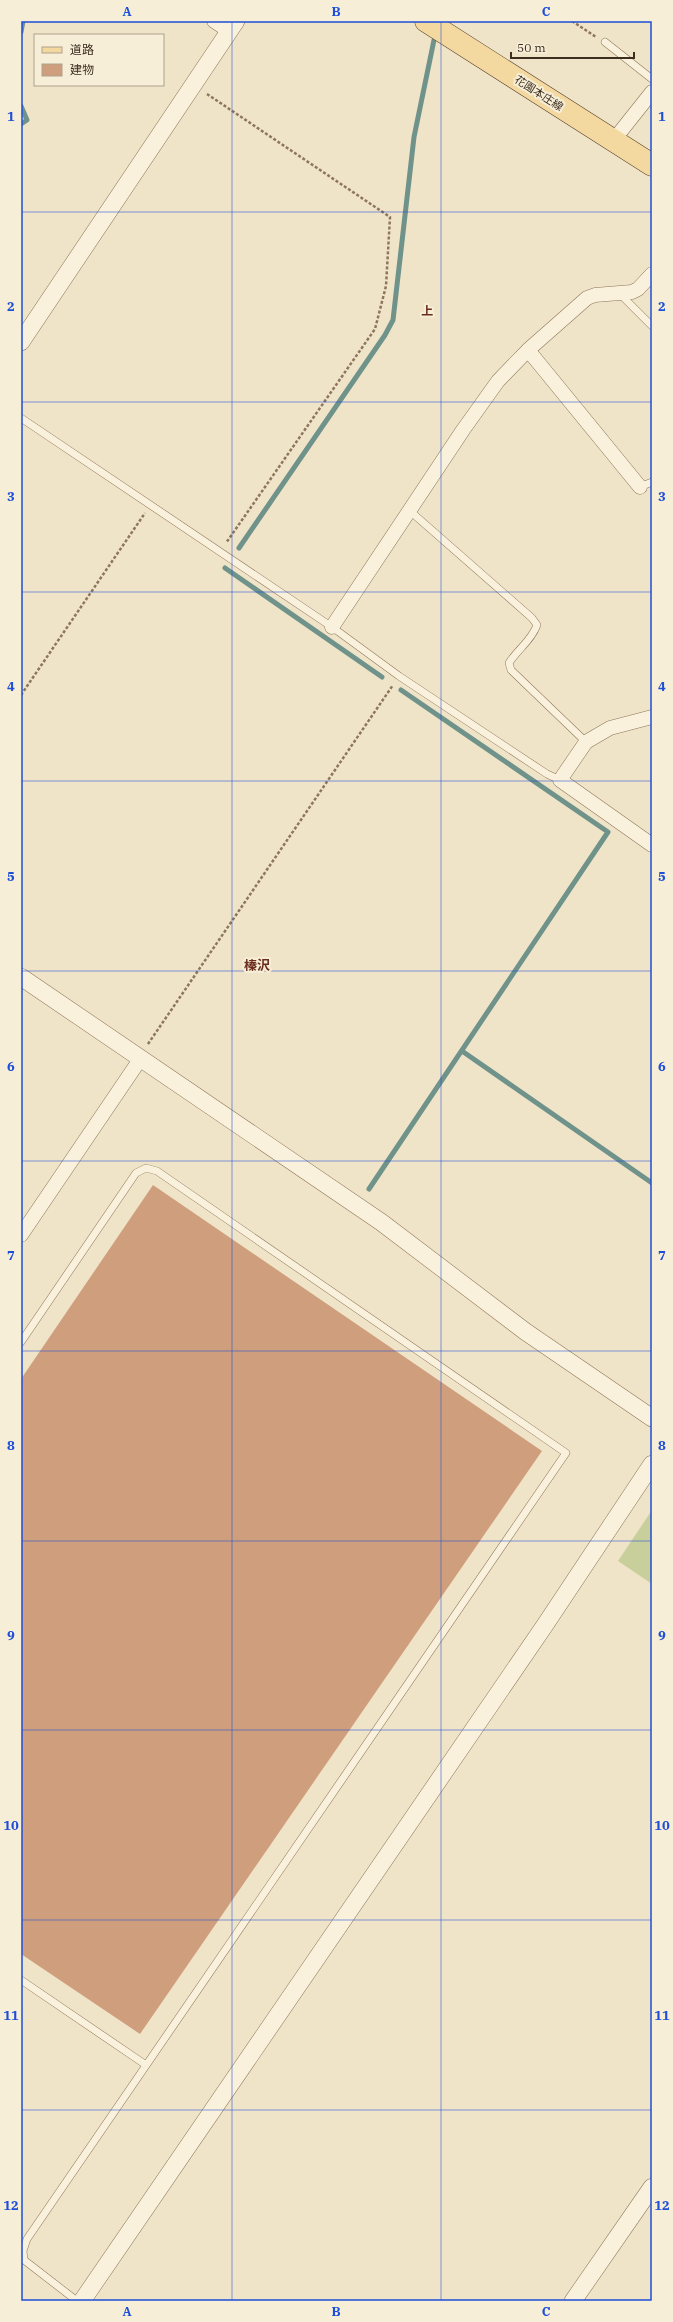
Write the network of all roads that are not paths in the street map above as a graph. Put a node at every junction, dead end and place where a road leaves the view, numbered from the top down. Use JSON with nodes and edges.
{"nodes":[{"id":1,"x":214,"y":21,"type":"edge"},
{"id":2,"x":426,"y":21,"type":"edge"},
{"id":3,"x":233,"y":26,"type":"edge"},
{"id":4,"x":605,"y":42,"type":"road end"},
{"id":5,"x":652,"y":78,"type":"edge"},
{"id":6,"x":652,"y":92,"type":"edge"},
{"id":7,"x":613,"y":141,"type":"junction"},
{"id":8,"x":652,"y":165,"type":"edge"},
{"id":9,"x":652,"y":274,"type":"edge"},
{"id":10,"x":618,"y":293,"type":"junction"},
{"id":11,"x":652,"y":326,"type":"edge"},
{"id":12,"x":21,"y":342,"type":"edge"},
{"id":13,"x":528,"y":350,"type":"junction"},
{"id":14,"x":21,"y":418,"type":"edge"},
{"id":15,"x":646,"y":485,"type":"edge"},
{"id":16,"x":410,"y":511,"type":"junction"},
{"id":17,"x":332,"y":627,"type":"junction"},
{"id":18,"x":652,"y":717,"type":"edge"},
{"id":19,"x":586,"y":742,"type":"junction"},
{"id":20,"x":560,"y":780,"type":"junction"},
{"id":21,"x":652,"y":845,"type":"edge"},
{"id":22,"x":21,"y":977,"type":"edge"},
{"id":23,"x":141,"y":1058,"type":"junction"},
{"id":24,"x":21,"y":1235,"type":"edge"},
{"id":25,"x":21,"y":1342,"type":"edge"},
{"id":26,"x":652,"y":1418,"type":"edge"},
{"id":27,"x":652,"y":1464,"type":"edge"},
{"id":28,"x":21,"y":1980,"type":"edge"},
{"id":29,"x":146,"y":2065,"type":"junction"},
{"id":30,"x":652,"y":2188,"type":"edge"},
{"id":31,"x":77,"y":2301,"type":"edge"},
{"id":32,"x":82,"y":2301,"type":"edge"},
{"id":33,"x":573,"y":2301,"type":"edge"}],
"edges":[{"from":1,"to":3,"type":"street"},
{"from":2,"to":7,"type":"main road","name":"花園本庄線"},
{"from":3,"to":12,"type":"street"},
{"from":4,"to":5,"type":"lane"},
{"from":6,"to":7,"type":"street"},
{"from":7,"to":8,"type":"main road","name":"花園本庄線"},
{"from":9,"to":10,"type":"street"},
{"from":10,"to":11,"type":"lane"},
{"from":10,"to":13,"type":"street"},
{"from":13,"to":15,"type":"street"},
{"from":13,"to":16,"type":"street"},
{"from":14,"to":17,"type":"lane"},
{"from":16,"to":17,"type":"street"},
{"from":16,"to":19,"type":"lane"},
{"from":17,"to":20,"type":"lane"},
{"from":18,"to":19,"type":"street"},
{"from":19,"to":20,"type":"street"},
{"from":20,"to":21,"type":"street"},
{"from":22,"to":23,"type":"street"},
{"from":23,"to":24,"type":"street"},
{"from":23,"to":26,"type":"street"},
{"from":25,"to":29,"type":"lane"},
{"from":27,"to":32,"type":"street"},
{"from":28,"to":29,"type":"lane"},
{"from":29,"to":31,"type":"lane"},
{"from":30,"to":33,"type":"street"}]}
